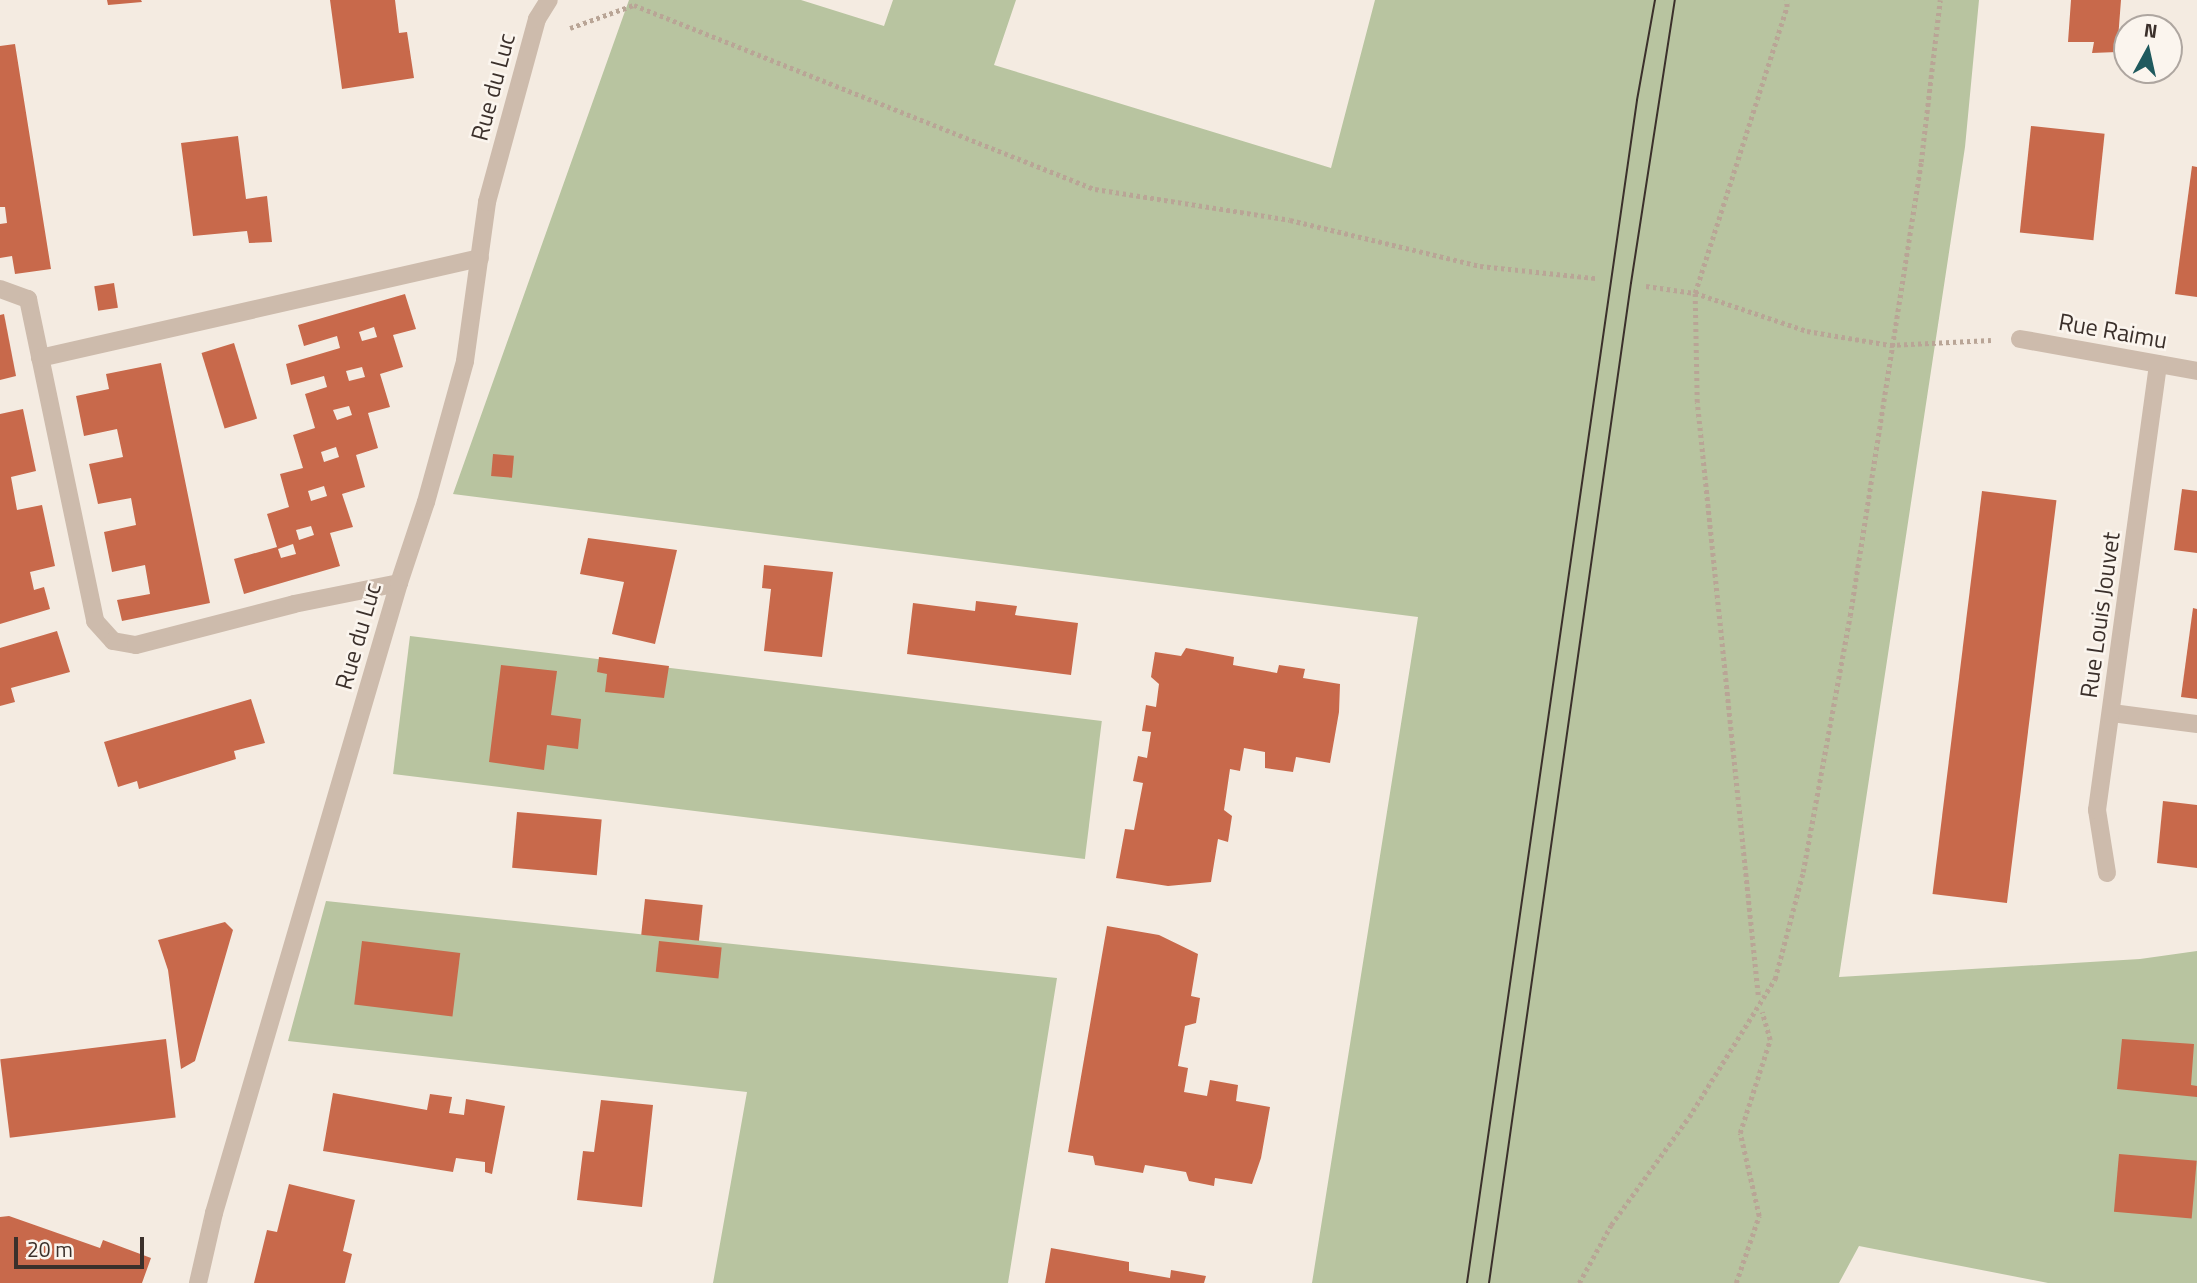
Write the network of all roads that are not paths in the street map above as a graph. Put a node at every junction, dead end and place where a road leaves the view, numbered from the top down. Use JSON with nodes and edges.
{"nodes":[{"id":1,"x":549,"y":0,"type":"edge"},
{"id":2,"x":480,"y":258,"type":"junction"},
{"id":3,"x":0,"y":289,"type":"edge"},
{"id":4,"x":2020,"y":339,"type":"road end"},
{"id":5,"x":40,"y":358,"type":"junction"},
{"id":6,"x":2158,"y":364,"type":"junction"},
{"id":7,"x":2197,"y":371,"type":"edge"},
{"id":8,"x":399,"y":583,"type":"junction"},
{"id":9,"x":2112,"y":713,"type":"junction"},
{"id":10,"x":2197,"y":724,"type":"edge"},
{"id":11,"x":2107,"y":873,"type":"dead end"},
{"id":12,"x":198,"y":1283,"type":"edge"}],
"edges":[{"from":1,"to":2,"type":"street","name":"Rue du Luc"},
{"from":2,"to":5,"type":"street"},
{"from":2,"to":8,"type":"street","name":"Rue du Luc"},
{"from":3,"to":5,"type":"street"},
{"from":4,"to":6,"type":"street","name":"Rue Raimu"},
{"from":5,"to":8,"type":"street"},
{"from":6,"to":7,"type":"street","name":"Rue Raimu"},
{"from":6,"to":9,"type":"street","name":"Rue Louis Jouvet"},
{"from":8,"to":12,"type":"street","name":"Rue du Luc"},
{"from":9,"to":10,"type":"street"},
{"from":9,"to":11,"type":"street","name":"Rue Louis Jouvet"}]}
